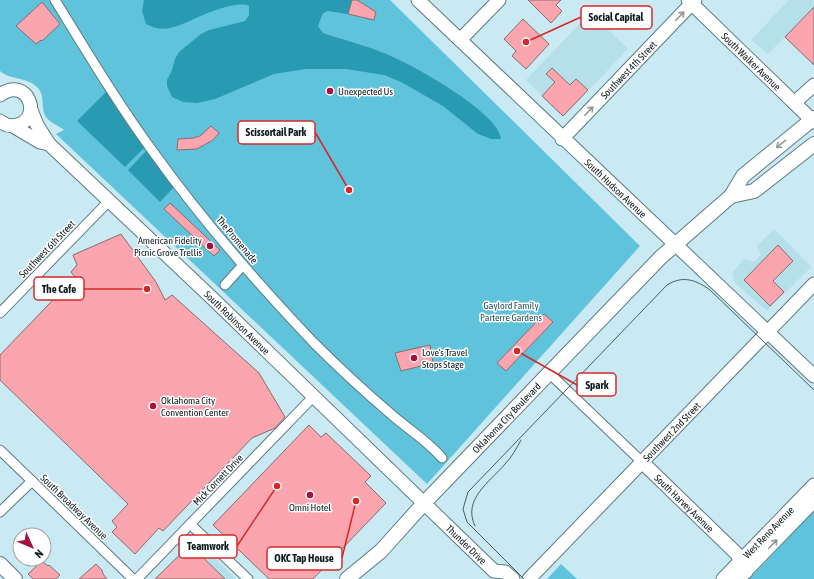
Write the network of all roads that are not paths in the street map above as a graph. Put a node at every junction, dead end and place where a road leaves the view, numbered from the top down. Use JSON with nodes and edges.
{"nodes":[{"id":1,"x":55,"y":0,"type":"edge"},
{"id":2,"x":418,"y":0,"type":"edge"},
{"id":3,"x":499,"y":0,"type":"edge"},
{"id":4,"x":692,"y":1,"type":"edge"},
{"id":5,"x":460,"y":40,"type":"junction"},
{"id":6,"x":814,"y":85,"type":"edge"},
{"id":7,"x":4,"y":90,"type":"edge"},
{"id":8,"x":794,"y":103,"type":"junction"},
{"id":9,"x":31,"y":110,"type":"junction"},
{"id":10,"x":813,"y":120,"type":"edge"},
{"id":11,"x":5,"y":125,"type":"edge"},
{"id":12,"x":562,"y":139,"type":"junction"},
{"id":13,"x":49,"y":144,"type":"junction"},
{"id":14,"x":814,"y":144,"type":"edge"},
{"id":15,"x":731,"y":196,"type":"junction"},
{"id":16,"x":110,"y":200,"type":"junction"},
{"id":17,"x":674,"y":244,"type":"junction"},
{"id":18,"x":244,"y":265,"type":"junction"},
{"id":19,"x":814,"y":284,"type":"edge"},
{"id":20,"x":225,"y":285,"type":"dead end"},
{"id":21,"x":0,"y":313,"type":"edge"},
{"id":22,"x":768,"y":331,"type":"junction"},
{"id":23,"x":549,"y":373,"type":"junction"},
{"id":24,"x":814,"y":376,"type":"edge"},
{"id":25,"x":314,"y":396,"type":"junction"},
{"id":26,"x":0,"y":450,"type":"edge"},
{"id":27,"x":442,"y":458,"type":"dead end"},
{"id":28,"x":642,"y":462,"type":"junction"},
{"id":29,"x":32,"y":481,"type":"junction"},
{"id":30,"x":814,"y":485,"type":"edge"},
{"id":31,"x":814,"y":501,"type":"edge"},
{"id":32,"x":424,"y":502,"type":"junction"},
{"id":33,"x":0,"y":512,"type":"edge"},
{"id":34,"x":190,"y":524,"type":"junction"},
{"id":35,"x":371,"y":561,"type":"junction"},
{"id":36,"x":0,"y":564,"type":"edge"},
{"id":37,"x":741,"y":571,"type":"edge"},
{"id":38,"x":496,"y":575,"type":"edge"},
{"id":39,"x":15,"y":579,"type":"edge"},
{"id":40,"x":133,"y":579,"type":"edge"},
{"id":41,"x":137,"y":579,"type":"edge"},
{"id":42,"x":248,"y":579,"type":"edge"},
{"id":43,"x":347,"y":579,"type":"edge"},
{"id":44,"x":360,"y":579,"type":"edge"},
{"id":45,"x":513,"y":579,"type":"edge"},
{"id":46,"x":529,"y":579,"type":"edge"},
{"id":47,"x":723,"y":579,"type":"edge"}],
"edges":[{"from":1,"to":18,"type":"street","name":"The Promenade"},
{"from":2,"to":5,"type":"main road","name":"South Hudson Avenue"},
{"from":3,"to":5,"type":"main road"},
{"from":4,"to":8,"type":"main road","name":"South Walker Avenue"},
{"from":12,"to":4,"type":"main road","name":"Southwest 4th Street","one_way":true},
{"from":5,"to":12,"type":"main road","name":"South Hudson Avenue"},
{"from":6,"to":8,"type":"main road"},
{"from":7,"to":9,"type":"main road","name":"South Robinson Avenue"},
{"from":8,"to":10,"type":"main road","name":"South Walker Avenue"},
{"from":9,"to":11,"type":"main road"},
{"from":9,"to":13,"type":"main road","name":"South Robinson Avenue"},
{"from":10,"to":15,"type":"main road","name":"Oklahoma City Boulevard","one_way":true},
{"from":11,"to":13,"type":"main road","name":"South Robinson Avenue"},
{"from":12,"to":17,"type":"main road","name":"South Hudson Avenue"},
{"from":13,"to":16,"type":"main road","name":"South Robinson Avenue"},
{"from":14,"to":15,"type":"main road","name":"Oklahoma City Boulevard"},
{"from":15,"to":17,"type":"main road","name":"Oklahoma City Boulevard"},
{"from":16,"to":21,"type":"street","name":"Southwest 6th Street"},
{"from":16,"to":25,"type":"main road","name":"South Robinson Avenue"},
{"from":17,"to":22,"type":"main road","name":"South Hudson Avenue"},
{"from":17,"to":23,"type":"main road","name":"Oklahoma City Boulevard"},
{"from":18,"to":20,"type":"street"},
{"from":18,"to":27,"type":"street","name":"The Promenade"},
{"from":19,"to":22,"type":"main road","name":"Southwest 2nd Street"},
{"from":22,"to":24,"type":"main road","name":"South Hudson Avenue"},
{"from":22,"to":28,"type":"main road","name":"Southwest 2nd Street"},
{"from":23,"to":28,"type":"street","name":"South Harvey Avenue"},
{"from":23,"to":32,"type":"main road","name":"Oklahoma City Boulevard"},
{"from":25,"to":32,"type":"main road","name":"South Robinson Avenue"},
{"from":25,"to":34,"type":"street","name":"Mick Cornett Drive"},
{"from":26,"to":29,"type":"street","name":"South Broadway Avenue"},
{"from":28,"to":37,"type":"main road","name":"South Harvey Avenue"},
{"from":28,"to":46,"type":"main road","name":"Southwest 2nd Street"},
{"from":29,"to":33,"type":"street"},
{"from":29,"to":40,"type":"street","name":"South Broadway Avenue"},
{"from":30,"to":37,"type":"main road","name":"West Reno Avenue"},
{"from":37,"to":31,"type":"main road","name":"West Reno Avenue","one_way":true},
{"from":32,"to":35,"type":"main road","name":"Oklahoma City Boulevard"},
{"from":32,"to":38,"type":"main road","name":"Thunder Drive"},
{"from":34,"to":41,"type":"street","name":"Mick Cornett Drive"},
{"from":34,"to":42,"type":"street"},
{"from":35,"to":43,"type":"main road","name":"Oklahoma City Boulevard"},
{"from":35,"to":44,"type":"main road","name":"Oklahoma City Boulevard"},
{"from":36,"to":39,"type":"main road"},
{"from":37,"to":47,"type":"main road","name":"West Reno Avenue"},
{"from":38,"to":45,"type":"main road","name":"Thunder Drive"}]}
